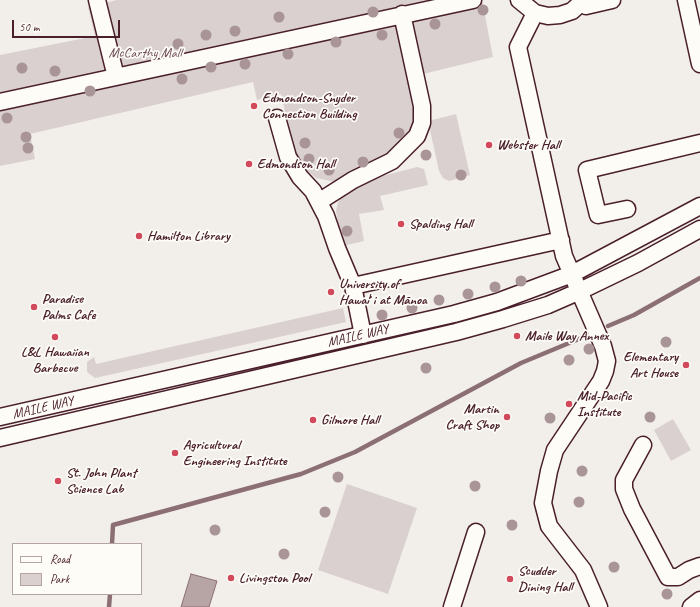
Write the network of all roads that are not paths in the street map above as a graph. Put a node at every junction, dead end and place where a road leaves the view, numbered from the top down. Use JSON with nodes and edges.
{"nodes":[{"id":1,"x":97,"y":0,"type":"edge"},
{"id":2,"x":473,"y":0,"type":"edge"},
{"id":3,"x":519,"y":0,"type":"edge"},
{"id":4,"x":612,"y":0,"type":"edge"},
{"id":5,"x":686,"y":0,"type":"edge"},
{"id":6,"x":583,"y":1,"type":"edge"},
{"id":7,"x":536,"y":13,"type":"junction"},
{"id":8,"x":402,"y":14,"type":"junction"},
{"id":9,"x":700,"y":64,"type":"edge"},
{"id":10,"x":116,"y":77,"type":"junction"},
{"id":11,"x":0,"y":102,"type":"edge"},
{"id":12,"x":277,"y":118,"type":"dead end"},
{"id":13,"x":700,"y":143,"type":"edge"},
{"id":14,"x":320,"y":201,"type":"junction"},
{"id":15,"x":700,"y":206,"type":"edge"},
{"id":16,"x":627,"y":209,"type":"dead end"},
{"id":17,"x":700,"y":229,"type":"edge"},
{"id":18,"x":561,"y":240,"type":"junction"},
{"id":19,"x":572,"y":274,"type":"junction"},
{"id":20,"x":353,"y":286,"type":"junction"},
{"id":21,"x":580,"y":291,"type":"junction"},
{"id":22,"x":362,"y":335,"type":"junction"},
{"id":23,"x":0,"y":417,"type":"edge"},
{"id":24,"x":0,"y":438,"type":"edge"},
{"id":25,"x":643,"y":445,"type":"dead end"},
{"id":26,"x":476,"y":532,"type":"dead end"},
{"id":27,"x":700,"y":566,"type":"edge"},
{"id":28,"x":700,"y":600,"type":"edge"},
{"id":29,"x":452,"y":607,"type":"edge"},
{"id":30,"x":598,"y":607,"type":"edge"},
{"id":31,"x":691,"y":607,"type":"edge"}],
"edges":[{"from":1,"to":10,"type":"street"},
{"from":2,"to":8,"type":"street"},
{"from":3,"to":7,"type":"street"},
{"from":4,"to":6,"type":"street"},
{"from":5,"to":9,"type":"street"},
{"from":6,"to":7,"type":"street"},
{"from":7,"to":18,"type":"street"},
{"from":8,"to":10,"type":"street"},
{"from":8,"to":14,"type":"street"},
{"from":10,"to":11,"type":"street"},
{"from":12,"to":14,"type":"street"},
{"from":13,"to":16,"type":"street"},
{"from":14,"to":20,"type":"street"},
{"from":15,"to":19,"type":"street","name":"MAILE WAY"},
{"from":17,"to":21,"type":"street","name":"MAILE WAY"},
{"from":18,"to":19,"type":"street"},
{"from":18,"to":20,"type":"street"},
{"from":19,"to":21,"type":"street"},
{"from":19,"to":22,"type":"street","name":"MAILE WAY"},
{"from":20,"to":22,"type":"street"},
{"from":21,"to":24,"type":"street","name":"MAILE WAY"},
{"from":21,"to":30,"type":"street"},
{"from":22,"to":23,"type":"street","name":"MAILE WAY"},
{"from":25,"to":27,"type":"street"},
{"from":26,"to":29,"type":"street"},
{"from":28,"to":31,"type":"street"}]}
